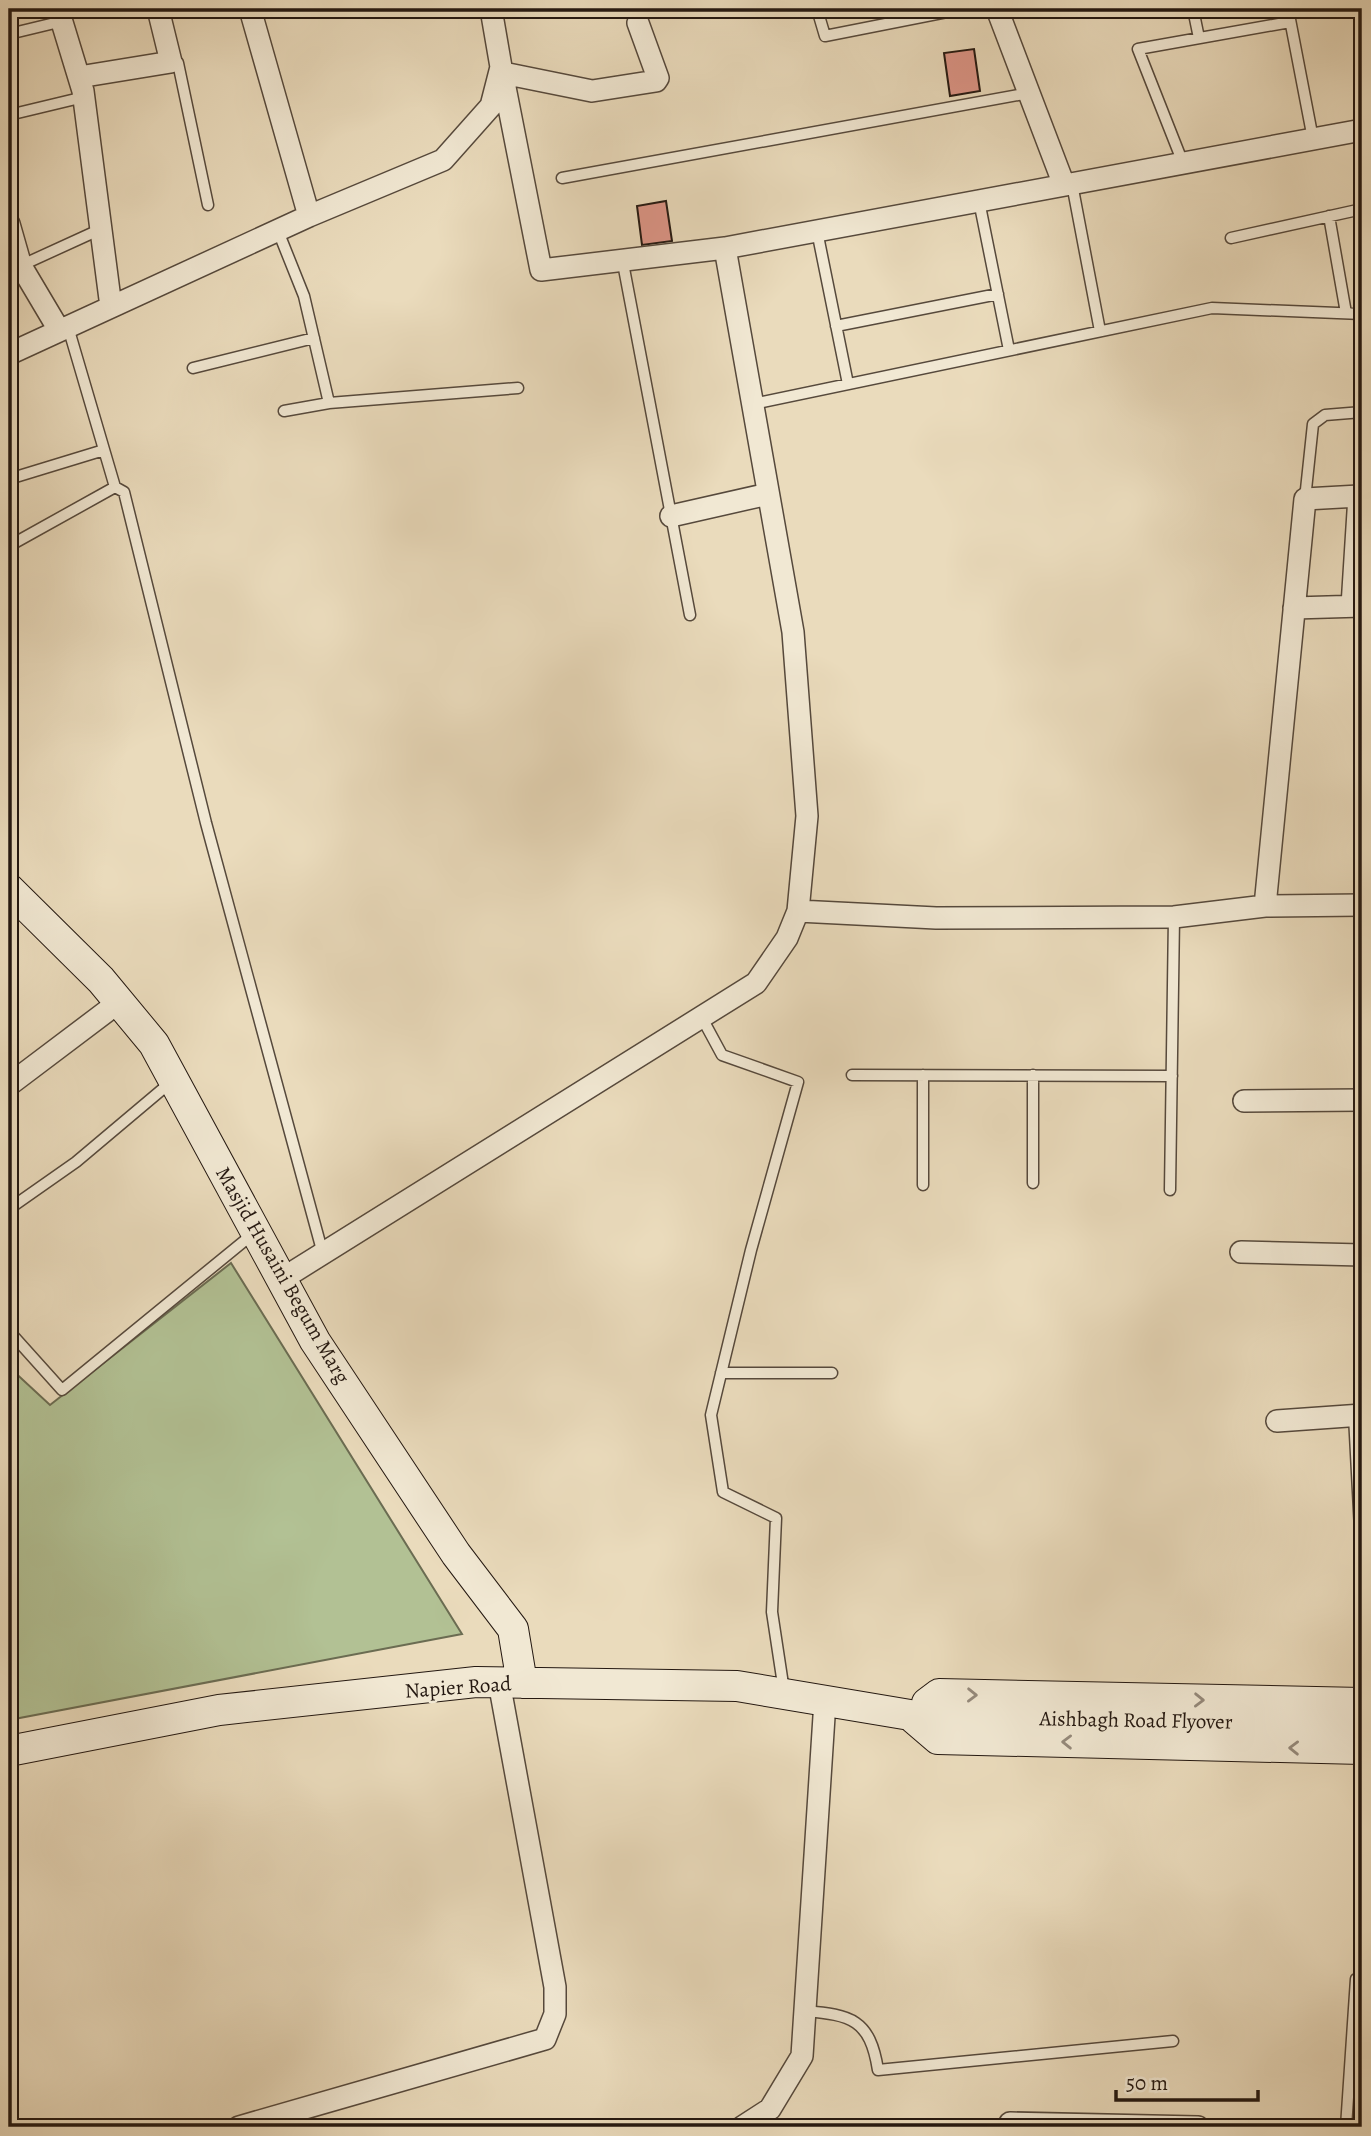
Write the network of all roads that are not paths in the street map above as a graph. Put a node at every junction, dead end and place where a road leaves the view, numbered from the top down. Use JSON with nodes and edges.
{"nodes":[{"id":1,"x":158,"y":9,"type":"edge"},
{"id":2,"x":250,"y":9,"type":"edge"},
{"id":3,"x":491,"y":9,"type":"edge"},
{"id":4,"x":817,"y":9,"type":"edge"},
{"id":5,"x":962,"y":9,"type":"edge"},
{"id":6,"x":1193,"y":9,"type":"edge"},
{"id":7,"x":1288,"y":9,"type":"edge"},
{"id":8,"x":1004,"y":11,"type":"edge"},
{"id":9,"x":60,"y":15,"type":"edge"},
{"id":10,"x":1290,"y":22,"type":"junction"},
{"id":11,"x":638,"y":23,"type":"dead end"},
{"id":12,"x":9,"y":34,"type":"edge"},
{"id":13,"x":1199,"y":38,"type":"junction"},
{"id":14,"x":171,"y":62,"type":"junction"},
{"id":15,"x":502,"y":70,"type":"junction"},
{"id":16,"x":81,"y":87,"type":"junction"},
{"id":17,"x":1029,"y":93,"type":"junction"},
{"id":18,"x":9,"y":115,"type":"edge"},
{"id":19,"x":1362,"y":130,"type":"edge"},
{"id":20,"x":1313,"y":139,"type":"junction"},
{"id":21,"x":1182,"y":163,"type":"junction"},
{"id":22,"x":562,"y":178,"type":"dead end"},
{"id":23,"x":1068,"y":184,"type":"junction"},
{"id":24,"x":979,"y":201,"type":"junction"},
{"id":25,"x":208,"y":205,"type":"dead end"},
{"id":26,"x":1362,"y":209,"type":"edge"},
{"id":27,"x":309,"y":216,"type":"junction"},
{"id":28,"x":1329,"y":216,"type":"junction"},
{"id":29,"x":9,"y":224,"type":"edge"},
{"id":30,"x":101,"y":229,"type":"junction"},
{"id":31,"x":278,"y":230,"type":"junction"},
{"id":32,"x":817,"y":231,"type":"junction"},
{"id":33,"x":1231,"y":238,"type":"dead end"},
{"id":34,"x":725,"y":248,"type":"junction"},
{"id":35,"x":622,"y":258,"type":"junction"},
{"id":36,"x":15,"y":268,"type":"edge"},
{"id":37,"x":998,"y":294,"type":"junction"},
{"id":38,"x":111,"y":307,"type":"junction"},
{"id":39,"x":1346,"y":313,"type":"junction"},
{"id":40,"x":1362,"y":314,"type":"edge"},
{"id":41,"x":836,"y":326,"type":"junction"},
{"id":42,"x":64,"y":328,"type":"junction"},
{"id":43,"x":1101,"y":331,"type":"junction"},
{"id":44,"x":314,"y":338,"type":"junction"},
{"id":45,"x":1009,"y":350,"type":"junction"},
{"id":46,"x":9,"y":354,"type":"edge"},
{"id":47,"x":193,"y":368,"type":"dead end"},
{"id":48,"x":848,"y":384,"type":"junction"},
{"id":49,"x":518,"y":388,"type":"dead end"},
{"id":50,"x":329,"y":403,"type":"junction"},
{"id":51,"x":752,"y":404,"type":"junction"},
{"id":52,"x":284,"y":411,"type":"dead end"},
{"id":53,"x":1362,"y":412,"type":"edge"},
{"id":54,"x":104,"y":450,"type":"junction"},
{"id":55,"x":9,"y":479,"type":"edge"},
{"id":56,"x":115,"y":487,"type":"junction"},
{"id":57,"x":768,"y":494,"type":"junction"},
{"id":58,"x":1361,"y":496,"type":"edge"},
{"id":59,"x":1305,"y":499,"type":"junction"},
{"id":60,"x":671,"y":516,"type":"junction"},
{"id":61,"x":9,"y":546,"type":"edge"},
{"id":62,"x":1357,"y":606,"type":"edge"},
{"id":63,"x":1294,"y":608,"type":"junction"},
{"id":64,"x":690,"y":615,"type":"dead end"},
{"id":65,"x":9,"y":889,"type":"edge"},
{"id":66,"x":1362,"y":905,"type":"edge"},
{"id":67,"x":1265,"y":906,"type":"junction"},
{"id":68,"x":798,"y":911,"type":"junction"},
{"id":69,"x":1174,"y":918,"type":"junction"},
{"id":70,"x":119,"y":1002,"type":"junction"},
{"id":71,"x":702,"y":1018,"type":"junction"},
{"id":72,"x":852,"y":1074,"type":"dead end"},
{"id":73,"x":923,"y":1075,"type":"junction"},
{"id":74,"x":1033,"y":1075,"type":"junction"},
{"id":75,"x":1172,"y":1076,"type":"junction"},
{"id":76,"x":174,"y":1080,"type":"junction"},
{"id":77,"x":9,"y":1085,"type":"edge"},
{"id":78,"x":1362,"y":1100,"type":"edge"},
{"id":79,"x":1244,"y":1101,"type":"dead end"},
{"id":80,"x":1033,"y":1183,"type":"dead end"},
{"id":81,"x":923,"y":1185,"type":"dead end"},
{"id":82,"x":1170,"y":1189,"type":"dead end"},
{"id":83,"x":9,"y":1209,"type":"edge"},
{"id":84,"x":256,"y":1231,"type":"junction"},
{"id":85,"x":1241,"y":1252,"type":"dead end"},
{"id":86,"x":323,"y":1254,"type":"junction"},
{"id":87,"x":1362,"y":1255,"type":"edge"},
{"id":88,"x":282,"y":1279,"type":"junction"},
{"id":89,"x":9,"y":1331,"type":"edge"},
{"id":90,"x":721,"y":1373,"type":"junction"},
{"id":91,"x":832,"y":1373,"type":"dead end"},
{"id":92,"x":1358,"y":1415,"type":"edge"},
{"id":93,"x":1277,"y":1421,"type":"dead end"},
{"id":94,"x":1360,"y":1530,"type":"dead end"},
{"id":95,"x":510,"y":1682,"type":"junction"},
{"id":96,"x":785,"y":1694,"type":"junction"},
{"id":97,"x":825,"y":1701,"type":"junction"},
{"id":98,"x":1362,"y":1703,"type":"edge"},
{"id":99,"x":910,"y":1715,"type":"junction"},
{"id":100,"x":1362,"y":1725,"type":"edge"},
{"id":101,"x":1362,"y":1749,"type":"edge"},
{"id":102,"x":9,"y":1751,"type":"edge"},
{"id":103,"x":1356,"y":1979,"type":"dead end"},
{"id":104,"x":805,"y":2011,"type":"junction"},
{"id":105,"x":1172,"y":2041,"type":"dead end"},
{"id":106,"x":766,"y":2118,"type":"edge"},
{"id":107,"x":1010,"y":2123,"type":"dead end"},
{"id":108,"x":1048,"y":2125,"type":"edge"},
{"id":109,"x":239,"y":2127,"type":"edge"},
{"id":110,"x":742,"y":2127,"type":"edge"},
{"id":111,"x":1198,"y":2127,"type":"edge"},
{"id":112,"x":1346,"y":2127,"type":"edge"}],
"edges":[{"from":1,"to":14,"type":"street"},
{"from":2,"to":27,"type":"street"},
{"from":3,"to":15,"type":"street"},
{"from":4,"to":5,"type":"lane"},
{"from":6,"to":13,"type":"lane"},
{"from":7,"to":10,"type":"lane"},
{"from":8,"to":17,"type":"street"},
{"from":9,"to":12,"type":"lane"},
{"from":9,"to":16,"type":"street"},
{"from":10,"to":13,"type":"lane"},
{"from":10,"to":20,"type":"lane"},
{"from":11,"to":15,"type":"street"},
{"from":13,"to":21,"type":"lane"},
{"from":14,"to":16,"type":"street"},
{"from":14,"to":25,"type":"lane"},
{"from":15,"to":27,"type":"street"},
{"from":15,"to":35,"type":"street"},
{"from":16,"to":18,"type":"lane"},
{"from":16,"to":30,"type":"street"},
{"from":17,"to":22,"type":"lane"},
{"from":17,"to":23,"type":"street"},
{"from":19,"to":20,"type":"street"},
{"from":20,"to":21,"type":"street"},
{"from":21,"to":23,"type":"street"},
{"from":23,"to":24,"type":"street"},
{"from":23,"to":43,"type":"lane"},
{"from":24,"to":32,"type":"street"},
{"from":24,"to":37,"type":"lane"},
{"from":26,"to":28,"type":"lane"},
{"from":27,"to":31,"type":"street"},
{"from":28,"to":33,"type":"lane"},
{"from":28,"to":39,"type":"lane"},
{"from":29,"to":36,"type":"street"},
{"from":30,"to":36,"type":"lane"},
{"from":30,"to":38,"type":"street"},
{"from":31,"to":38,"type":"street"},
{"from":31,"to":44,"type":"lane"},
{"from":32,"to":34,"type":"street"},
{"from":32,"to":41,"type":"lane"},
{"from":34,"to":35,"type":"street"},
{"from":34,"to":51,"type":"street"},
{"from":35,"to":60,"type":"lane"},
{"from":36,"to":42,"type":"street"},
{"from":37,"to":41,"type":"lane"},
{"from":37,"to":45,"type":"lane"},
{"from":38,"to":42,"type":"street"},
{"from":39,"to":40,"type":"lane"},
{"from":39,"to":43,"type":"lane"},
{"from":41,"to":48,"type":"lane"},
{"from":42,"to":46,"type":"street"},
{"from":42,"to":54,"type":"lane"},
{"from":43,"to":45,"type":"lane"},
{"from":44,"to":47,"type":"lane"},
{"from":44,"to":50,"type":"lane"},
{"from":45,"to":48,"type":"lane"},
{"from":48,"to":51,"type":"lane"},
{"from":49,"to":50,"type":"lane"},
{"from":50,"to":52,"type":"lane"},
{"from":51,"to":57,"type":"street"},
{"from":53,"to":59,"type":"lane"},
{"from":54,"to":55,"type":"lane"},
{"from":54,"to":56,"type":"lane"},
{"from":56,"to":61,"type":"lane"},
{"from":56,"to":86,"type":"lane"},
{"from":57,"to":60,"type":"street"},
{"from":57,"to":68,"type":"street"},
{"from":58,"to":59,"type":"street"},
{"from":58,"to":62,"type":"street"},
{"from":59,"to":63,"type":"street"},
{"from":60,"to":64,"type":"lane"},
{"from":62,"to":63,"type":"street"},
{"from":63,"to":67,"type":"street"},
{"from":65,"to":70,"type":"street","name":"Masjid Husaini Begum Marg"},
{"from":66,"to":67,"type":"street"},
{"from":67,"to":69,"type":"street"},
{"from":68,"to":69,"type":"street"},
{"from":68,"to":71,"type":"street"},
{"from":69,"to":75,"type":"lane"},
{"from":70,"to":76,"type":"street","name":"Masjid Husaini Begum Marg"},
{"from":70,"to":77,"type":"street"},
{"from":71,"to":86,"type":"street"},
{"from":71,"to":90,"type":"lane"},
{"from":72,"to":73,"type":"lane"},
{"from":73,"to":74,"type":"lane"},
{"from":73,"to":81,"type":"lane"},
{"from":74,"to":75,"type":"lane"},
{"from":74,"to":80,"type":"lane"},
{"from":75,"to":82,"type":"lane"},
{"from":76,"to":83,"type":"lane"},
{"from":76,"to":84,"type":"street","name":"Masjid Husaini Begum Marg"},
{"from":78,"to":79,"type":"street"},
{"from":84,"to":88,"type":"street","name":"Masjid Husaini Begum Marg"},
{"from":84,"to":89,"type":"lane"},
{"from":85,"to":87,"type":"street"},
{"from":86,"to":88,"type":"street"},
{"from":88,"to":95,"type":"street","name":"Masjid Husaini Begum Marg"},
{"from":90,"to":91,"type":"lane"},
{"from":90,"to":96,"type":"lane"},
{"from":92,"to":93,"type":"street"},
{"from":92,"to":94,"type":"lane"},
{"from":95,"to":96,"type":"street","name":"Napier Road"},
{"from":95,"to":102,"type":"street","name":"Napier Road"},
{"from":95,"to":109,"type":"street"},
{"from":96,"to":97,"type":"street","name":"Napier Road"},
{"from":97,"to":99,"type":"street","name":"Napier Road"},
{"from":97,"to":104,"type":"street"},
{"from":99,"to":98,"type":"street","one_way":true},
{"from":99,"to":100,"type":"street","name":"Aishbagh Road Flyover"},
{"from":101,"to":99,"type":"street","one_way":true},
{"from":103,"to":112,"type":"lane"},
{"from":104,"to":105,"type":"lane"},
{"from":104,"to":106,"type":"street"},
{"from":106,"to":110,"type":"street"},
{"from":107,"to":108,"type":"street"},
{"from":108,"to":111,"type":"street"}]}
